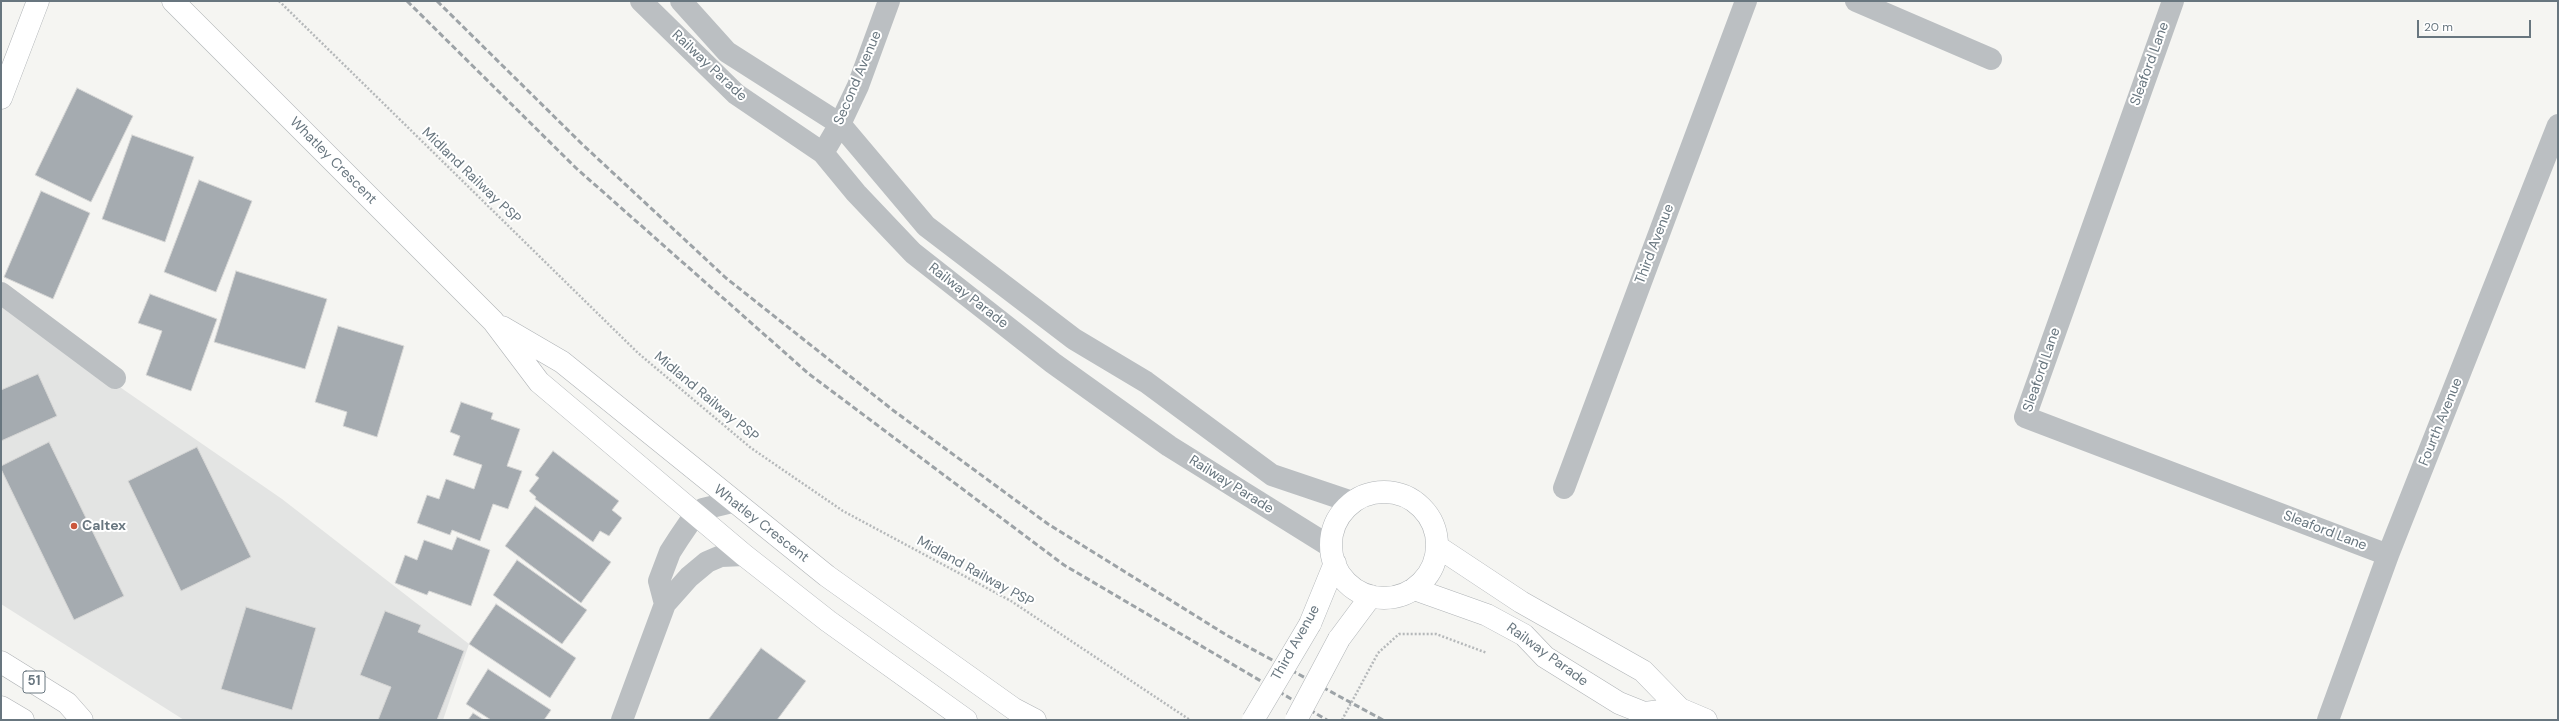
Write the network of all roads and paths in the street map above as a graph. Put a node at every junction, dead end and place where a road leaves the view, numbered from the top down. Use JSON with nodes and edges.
{"nodes":[{"id":1,"x":38,"y":1,"type":"edge"},
{"id":2,"x":173,"y":1,"type":"edge"},
{"id":3,"x":279,"y":1,"type":"edge"},
{"id":4,"x":642,"y":1,"type":"edge"},
{"id":5,"x":681,"y":1,"type":"edge"},
{"id":6,"x":889,"y":1,"type":"edge"},
{"id":7,"x":1746,"y":1,"type":"edge"},
{"id":8,"x":1856,"y":1,"type":"edge"},
{"id":9,"x":2173,"y":1,"type":"edge"},
{"id":10,"x":1991,"y":59,"type":"dead end"},
{"id":11,"x":1,"y":98,"type":"edge"},
{"id":12,"x":840,"y":124,"type":"junction"},
{"id":13,"x":2558,"y":125,"type":"edge"},
{"id":14,"x":823,"y":153,"type":"junction"},
{"id":15,"x":1,"y":293,"type":"edge"},
{"id":16,"x":493,"y":321,"type":"junction"},
{"id":17,"x":115,"y":378,"type":"dead end"},
{"id":18,"x":1564,"y":488,"type":"dead end"},
{"id":19,"x":732,"y":502,"type":"junction"},
{"id":20,"x":1352,"y":502,"type":"junction"},
{"id":21,"x":694,"y":516,"type":"junction"},
{"id":22,"x":1438,"y":547,"type":"junction"},
{"id":23,"x":744,"y":555,"type":"junction"},
{"id":24,"x":1333,"y":555,"type":"junction"},
{"id":25,"x":2388,"y":555,"type":"junction"},
{"id":26,"x":1414,"y":589,"type":"junction"},
{"id":27,"x":1371,"y":596,"type":"junction"},
{"id":28,"x":665,"y":604,"type":"junction"},
{"id":29,"x":1489,"y":654,"type":"dead end"},
{"id":30,"x":1,"y":662,"type":"edge"},
{"id":31,"x":1,"y":707,"type":"edge"},
{"id":32,"x":1680,"y":708,"type":"junction"},
{"id":33,"x":23,"y":720,"type":"edge"},
{"id":34,"x":82,"y":720,"type":"edge"},
{"id":35,"x":622,"y":720,"type":"edge"},
{"id":36,"x":966,"y":720,"type":"edge"},
{"id":37,"x":1035,"y":720,"type":"edge"},
{"id":38,"x":1190,"y":720,"type":"edge"},
{"id":39,"x":1253,"y":720,"type":"edge"},
{"id":40,"x":1296,"y":720,"type":"edge"},
{"id":41,"x":1342,"y":720,"type":"edge"},
{"id":42,"x":1706,"y":720,"type":"edge"},
{"id":43,"x":2328,"y":720,"type":"edge"}],
"edges":[{"from":1,"to":11,"type":"main road"},
{"from":2,"to":16,"type":"main road","name":"Whatley Crescent"},
{"from":3,"to":38,"type":"path","name":"Midland Railway PSP"},
{"from":4,"to":14,"type":"street","name":"Railway Parade"},
{"from":5,"to":12,"type":"street","name":"Railway Parade"},
{"from":6,"to":12,"type":"street","name":"Second Avenue"},
{"from":7,"to":18,"type":"street","name":"Third Avenue"},
{"from":8,"to":10,"type":"street"},
{"from":9,"to":25,"type":"street","name":"Sleaford Lane"},
{"from":12,"to":14,"type":"street","name":"Second Avenue"},
{"from":12,"to":20,"type":"street","name":"Railway Parade"},
{"from":13,"to":25,"type":"street","name":"Fourth Avenue"},
{"from":14,"to":24,"type":"street","name":"Railway Parade"},
{"from":15,"to":17,"type":"street"},
{"from":16,"to":19,"type":"main road","name":"Whatley Crescent"},
{"from":16,"to":21,"type":"main road","name":"Whatley Crescent"},
{"from":19,"to":21,"type":"street"},
{"from":19,"to":37,"type":"main road","name":"Whatley Crescent"},
{"from":20,"to":22,"type":"main road"},
{"from":20,"to":24,"type":"main road"},
{"from":21,"to":23,"type":"main road","name":"Whatley Crescent"},
{"from":21,"to":28,"type":"street"},
{"from":22,"to":26,"type":"main road"},
{"from":22,"to":32,"type":"main road","name":"Railway Parade"},
{"from":23,"to":28,"type":"street"},
{"from":23,"to":36,"type":"main road","name":"Whatley Crescent"},
{"from":24,"to":27,"type":"main road"},
{"from":24,"to":39,"type":"main road","name":"Third Avenue","bridge":true},
{"from":25,"to":43,"type":"street","name":"Fourth Avenue"},
{"from":26,"to":27,"type":"main road"},
{"from":26,"to":32,"type":"main road","name":"Railway Parade"},
{"from":27,"to":40,"type":"main road","bridge":true},
{"from":28,"to":35,"type":"street"},
{"from":29,"to":41,"type":"path","bridge":true},
{"from":30,"to":34,"type":"main road","number":"51"},
{"from":31,"to":33,"type":"main road"},
{"from":32,"to":42,"type":"main road","name":"Railway Parade"}]}
